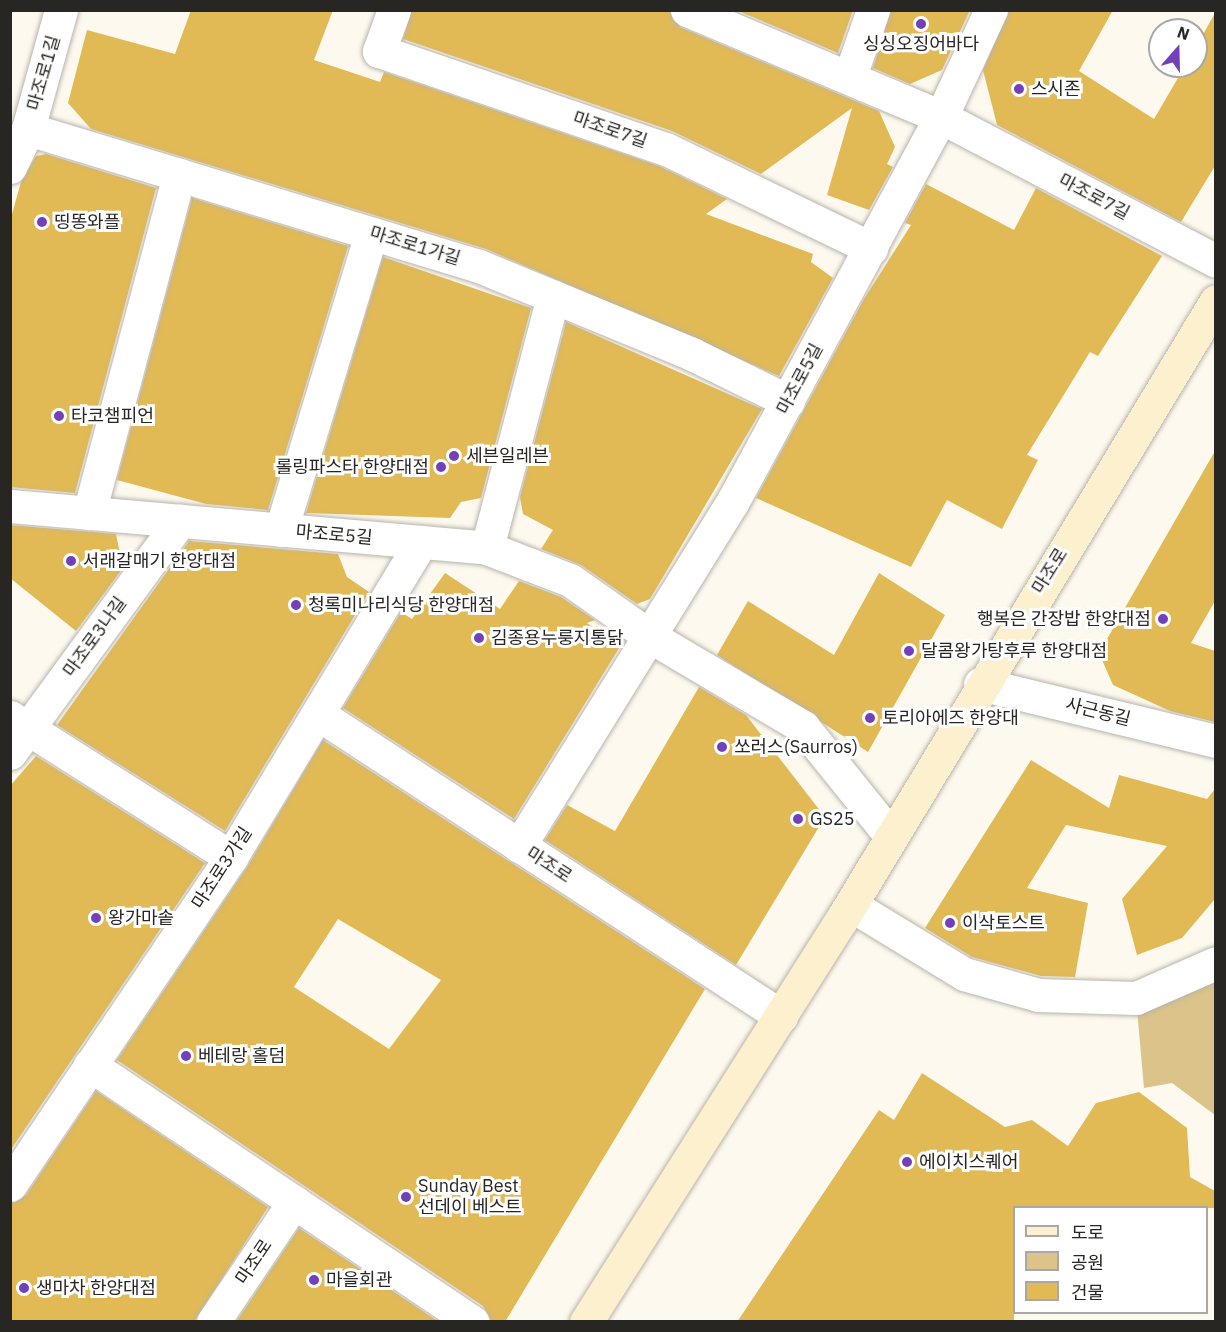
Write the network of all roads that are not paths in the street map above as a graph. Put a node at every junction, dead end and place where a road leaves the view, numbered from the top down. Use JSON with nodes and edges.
{"nodes":[{"id":1,"x":61,"y":10,"type":"edge"},
{"id":2,"x":394,"y":10,"type":"edge"},
{"id":3,"x":687,"y":10,"type":"edge"},
{"id":4,"x":873,"y":10,"type":"edge"},
{"id":5,"x":991,"y":10,"type":"edge"},
{"id":6,"x":850,"y":76,"type":"junction"},
{"id":7,"x":941,"y":117,"type":"junction"},
{"id":8,"x":28,"y":129,"type":"junction"},
{"id":9,"x":10,"y":167,"type":"edge"},
{"id":10,"x":179,"y":175,"type":"junction"},
{"id":11,"x":371,"y":233,"type":"junction"},
{"id":12,"x":871,"y":248,"type":"junction"},
{"id":13,"x":1215,"y":261,"type":"edge"},
{"id":14,"x":553,"y":297,"type":"junction"},
{"id":15,"x":1215,"y":301,"type":"edge"},
{"id":16,"x":788,"y":401,"type":"junction"},
{"id":17,"x":10,"y":506,"type":"edge"},
{"id":18,"x":89,"y":513,"type":"junction"},
{"id":19,"x":180,"y":522,"type":"junction"},
{"id":20,"x":281,"y":530,"type":"junction"},
{"id":21,"x":420,"y":542,"type":"junction"},
{"id":22,"x":487,"y":548,"type":"junction"},
{"id":23,"x":651,"y":637,"type":"junction"},
{"id":24,"x":980,"y":684,"type":"junction"},
{"id":25,"x":318,"y":714,"type":"junction"},
{"id":26,"x":16,"y":732,"type":"edge"},
{"id":27,"x":1215,"y":741,"type":"edge"},
{"id":28,"x":891,"y":836,"type":"junction"},
{"id":29,"x":519,"y":846,"type":"junction"},
{"id":30,"x":231,"y":857,"type":"junction"},
{"id":31,"x":851,"y":905,"type":"junction"},
{"id":32,"x":1215,"y":963,"type":"edge"},
{"id":33,"x":781,"y":1016,"type":"junction"},
{"id":34,"x":90,"y":1065,"type":"junction"},
{"id":35,"x":10,"y":1185,"type":"edge"},
{"id":36,"x":294,"y":1202,"type":"junction"},
{"id":37,"x":213,"y":1322,"type":"edge"},
{"id":38,"x":473,"y":1322,"type":"edge"},
{"id":39,"x":586,"y":1322,"type":"edge"}],
"edges":[{"from":1,"to":8,"type":"street","name":"마조로1길"},
{"from":2,"to":12,"type":"street","name":"마조로7길"},
{"from":3,"to":6,"type":"street","name":"마조로7길"},
{"from":4,"to":6,"type":"street"},
{"from":5,"to":7,"type":"street"},
{"from":6,"to":7,"type":"street","name":"마조로7길"},
{"from":7,"to":12,"type":"street","name":"마조로5길"},
{"from":7,"to":13,"type":"street","name":"마조로7길"},
{"from":8,"to":9,"type":"street","name":"마조로1길"},
{"from":8,"to":10,"type":"street","name":"마조로1가길"},
{"from":10,"to":11,"type":"street","name":"마조로1가길"},
{"from":10,"to":18,"type":"street"},
{"from":11,"to":14,"type":"street","name":"마조로1가길"},
{"from":11,"to":20,"type":"street","name":"마조로5길"},
{"from":12,"to":16,"type":"street","name":"마조로5길"},
{"from":14,"to":16,"type":"street","name":"마조로1가길"},
{"from":14,"to":22,"type":"street"},
{"from":15,"to":24,"type":"main road","name":"마조로"},
{"from":16,"to":23,"type":"street","name":"마조로5길"},
{"from":17,"to":18,"type":"street","name":"마조로5길"},
{"from":18,"to":19,"type":"street","name":"마조로5길"},
{"from":19,"to":20,"type":"street","name":"마조로5길"},
{"from":19,"to":26,"type":"street","name":"마조로3나길"},
{"from":20,"to":21,"type":"street","name":"마조로5길"},
{"from":21,"to":22,"type":"street","name":"마조로5길"},
{"from":21,"to":25,"type":"street","name":"마조로3가길"},
{"from":22,"to":23,"type":"street","name":"마조로5길"},
{"from":23,"to":28,"type":"street","name":"마조로5길"},
{"from":23,"to":29,"type":"street","name":"마조로5길"},
{"from":24,"to":27,"type":"street","name":"사근동길"},
{"from":24,"to":28,"type":"main road","name":"마조로"},
{"from":25,"to":29,"type":"street","name":"마조로"},
{"from":25,"to":30,"type":"street","name":"마조로3가길"},
{"from":26,"to":30,"type":"street"},
{"from":28,"to":31,"type":"main road","name":"마조로"},
{"from":29,"to":33,"type":"street","name":"마조로"},
{"from":30,"to":34,"type":"street","name":"마조로3가길"},
{"from":31,"to":32,"type":"street"},
{"from":31,"to":33,"type":"main road","name":"마조로"},
{"from":33,"to":39,"type":"main road","name":"마조로"},
{"from":34,"to":35,"type":"street","name":"마조로3가길"},
{"from":34,"to":36,"type":"street"},
{"from":36,"to":37,"type":"street","name":"마조로"},
{"from":36,"to":38,"type":"street"}]}
